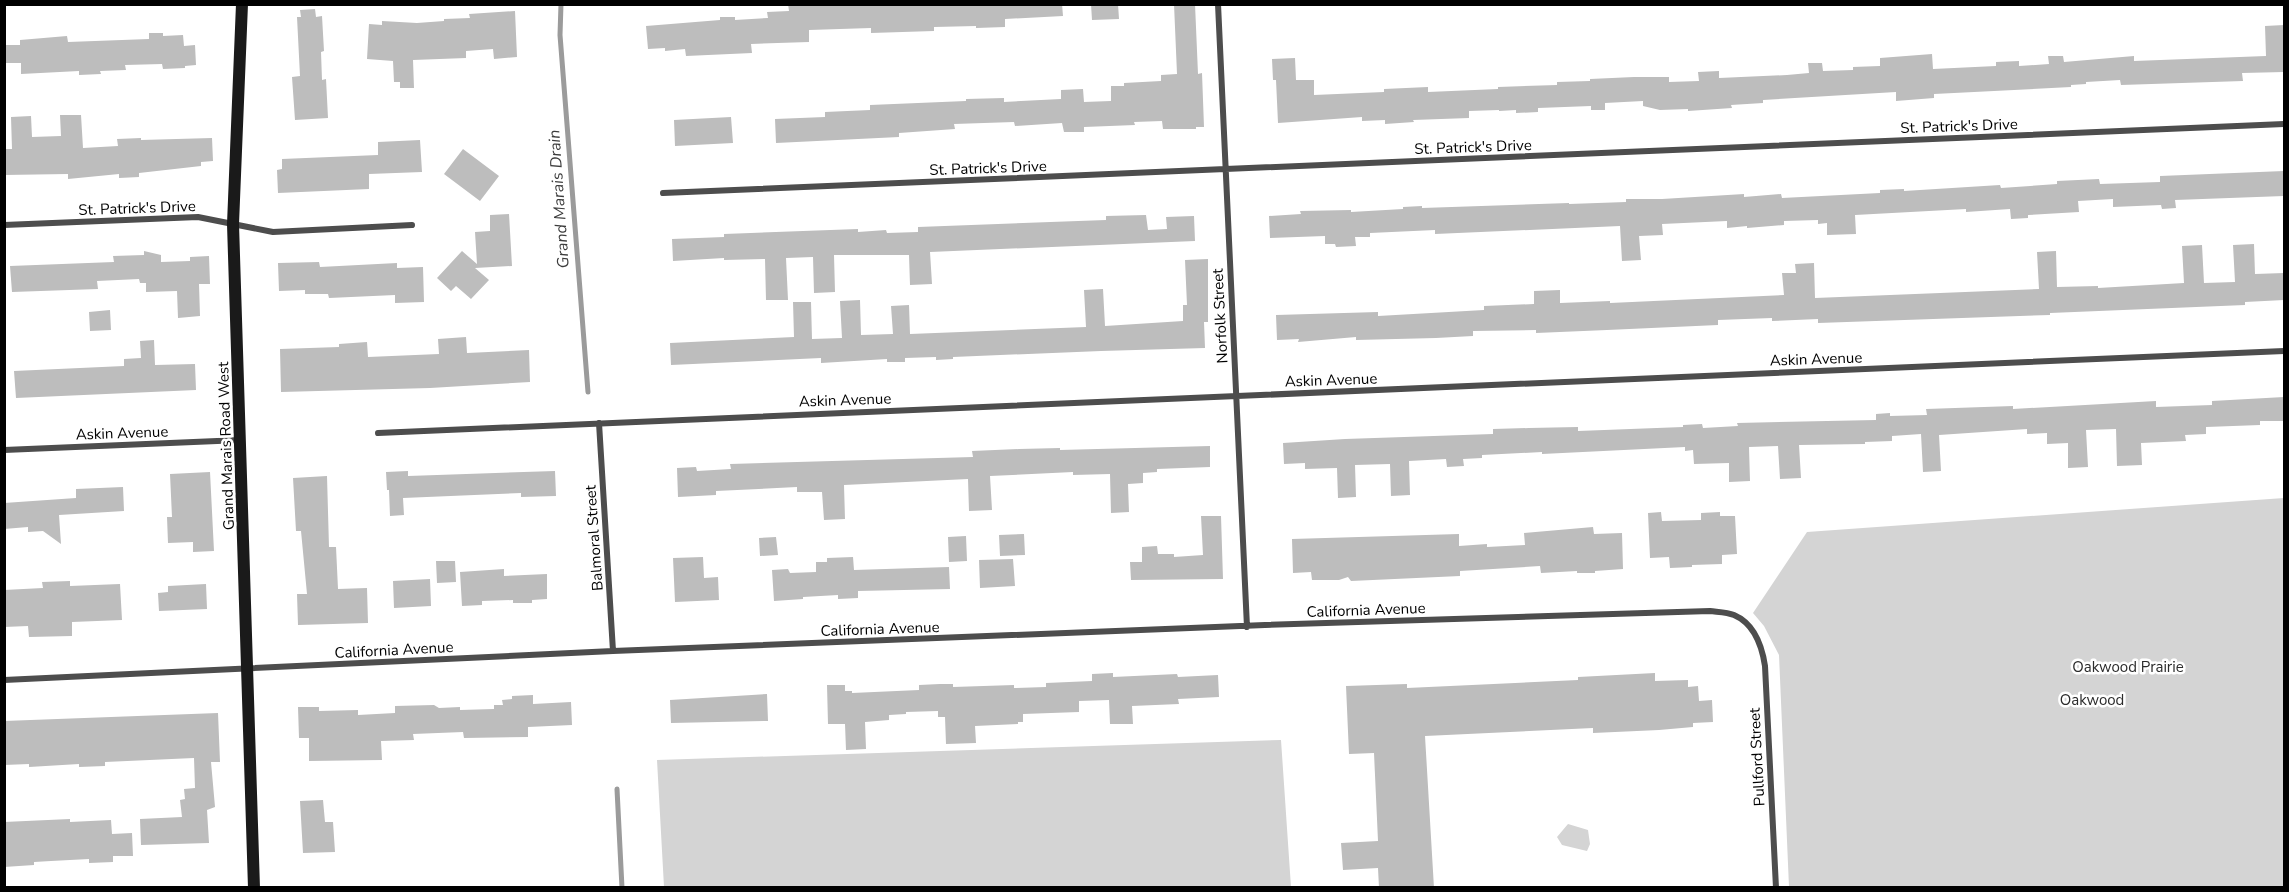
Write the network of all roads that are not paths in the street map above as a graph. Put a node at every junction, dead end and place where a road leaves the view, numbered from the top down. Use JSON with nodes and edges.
{"nodes":[{"id":1,"x":242,"y":4,"type":"edge"},
{"id":2,"x":1218,"y":4,"type":"edge"},
{"id":3,"x":2284,"y":124,"type":"edge"},
{"id":4,"x":1226,"y":170,"type":"junction"},
{"id":5,"x":663,"y":194,"type":"dead end"},
{"id":6,"x":233,"y":224,"type":"junction"},
{"id":7,"x":4,"y":225,"type":"edge"},
{"id":8,"x":412,"y":225,"type":"dead end"},
{"id":9,"x":2284,"y":351,"type":"edge"},
{"id":10,"x":1236,"y":395,"type":"junction"},
{"id":11,"x":598,"y":423,"type":"junction"},
{"id":12,"x":378,"y":433,"type":"dead end"},
{"id":13,"x":241,"y":440,"type":"junction"},
{"id":14,"x":4,"y":450,"type":"edge"},
{"id":15,"x":1247,"y":627,"type":"junction"},
{"id":16,"x":1751,"y":629,"type":"joint"},
{"id":17,"x":613,"y":651,"type":"junction"},
{"id":18,"x":248,"y":669,"type":"junction"},
{"id":19,"x":4,"y":680,"type":"edge"},
{"id":20,"x":254,"y":888,"type":"edge"},
{"id":21,"x":1776,"y":888,"type":"edge"}],
"edges":[{"from":1,"to":6,"type":"street","name":"Grand Marais Road West"},
{"from":2,"to":4,"type":"street","name":"Norfolk Street"},
{"from":3,"to":4,"type":"street","name":"St. Patrick's Drive"},
{"from":4,"to":5,"type":"street","name":"St. Patrick's Drive"},
{"from":4,"to":10,"type":"street","name":"Norfolk Street"},
{"from":6,"to":7,"type":"street","name":"St. Patrick's Drive"},
{"from":6,"to":8,"type":"street","name":"St. Patrick's Drive"},
{"from":6,"to":13,"type":"street","name":"Grand Marais Road West"},
{"from":9,"to":10,"type":"street","name":"Askin Avenue"},
{"from":10,"to":11,"type":"street","name":"Askin Avenue"},
{"from":10,"to":15,"type":"street","name":"Norfolk Street"},
{"from":11,"to":12,"type":"street","name":"Askin Avenue"},
{"from":11,"to":17,"type":"street","name":"Balmoral Street"},
{"from":13,"to":14,"type":"street","name":"Askin Avenue"},
{"from":13,"to":18,"type":"street","name":"Grand Marais Road West"},
{"from":15,"to":16,"type":"street","name":"California Avenue"},
{"from":15,"to":17,"type":"street","name":"California Avenue"},
{"from":16,"to":21,"type":"street","name":"Pullford Street"},
{"from":17,"to":18,"type":"street","name":"California Avenue"},
{"from":18,"to":19,"type":"street","name":"California Avenue"},
{"from":18,"to":20,"type":"street","name":"Grand Marais Road West"}]}
